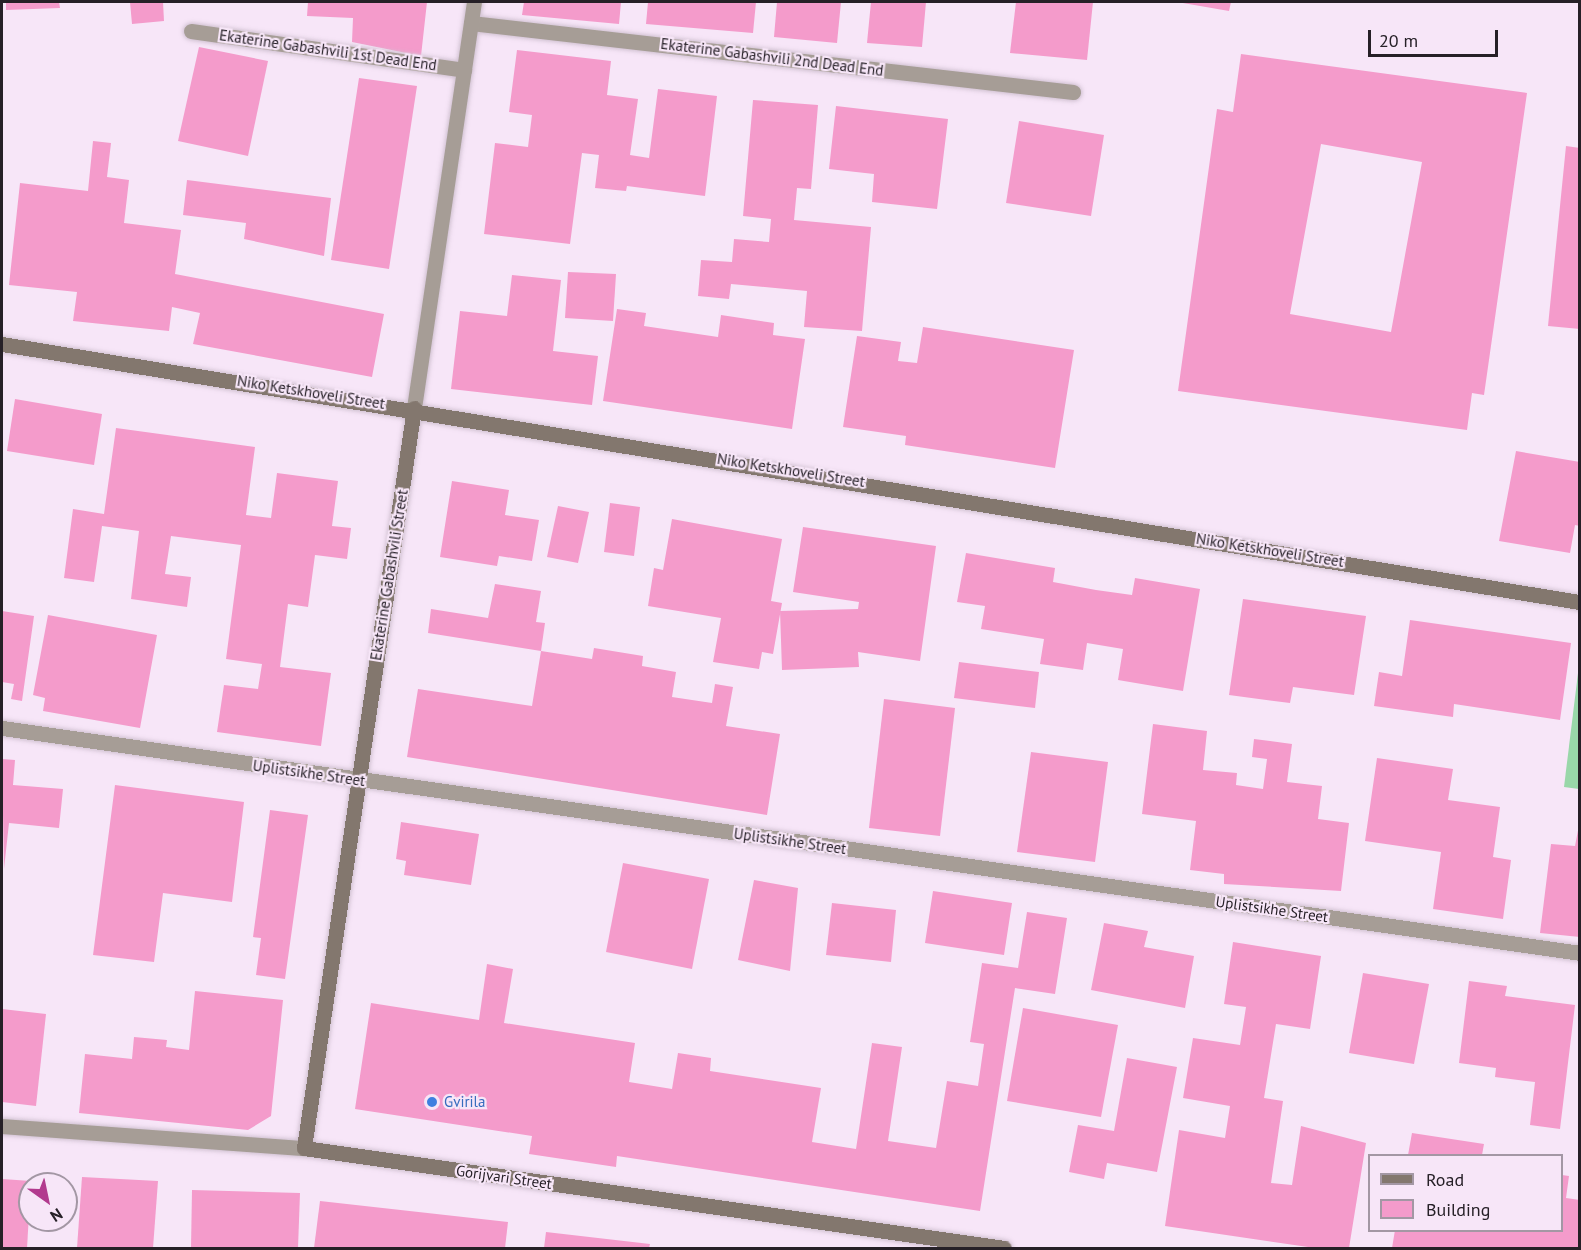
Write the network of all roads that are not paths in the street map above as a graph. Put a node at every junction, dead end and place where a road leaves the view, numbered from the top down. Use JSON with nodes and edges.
{"nodes":[{"id":1,"x":474,"y":2,"type":"edge"},
{"id":2,"x":471,"y":23,"type":"junction"},
{"id":3,"x":191,"y":31,"type":"dead end"},
{"id":4,"x":464,"y":70,"type":"junction"},
{"id":5,"x":1073,"y":92,"type":"dead end"},
{"id":6,"x":2,"y":344,"type":"edge"},
{"id":7,"x":414,"y":408,"type":"junction"},
{"id":8,"x":1580,"y":602,"type":"edge"},
{"id":9,"x":2,"y":729,"type":"edge"},
{"id":10,"x":358,"y":780,"type":"junction"},
{"id":11,"x":1580,"y":953,"type":"edge"},
{"id":12,"x":2,"y":1126,"type":"edge"},
{"id":13,"x":304,"y":1148,"type":"junction"},
{"id":14,"x":1004,"y":1248,"type":"edge"}],
"edges":[{"from":1,"to":2,"type":"street","name":"Ekaterine Gabashvili Street"},
{"from":2,"to":4,"type":"street","name":"Ekaterine Gabashvili Street"},
{"from":2,"to":5,"type":"street","name":"Ekaterine Gabashvili 2nd Dead End"},
{"from":3,"to":4,"type":"street","name":"Ekaterine Gabashvili 1st Dead End"},
{"from":4,"to":7,"type":"street","name":"Ekaterine Gabashvili Street"},
{"from":6,"to":7,"type":"main road","name":"Niko Ketskhoveli Street"},
{"from":7,"to":8,"type":"main road","name":"Niko Ketskhoveli Street"},
{"from":7,"to":10,"type":"main road","name":"Ekaterine Gabashvili Street"},
{"from":9,"to":10,"type":"street","name":"Uplistsikhe Street"},
{"from":10,"to":11,"type":"street","name":"Uplistsikhe Street"},
{"from":10,"to":13,"type":"main road","name":"Ekaterine Gabashvili Street"},
{"from":12,"to":13,"type":"street","name":"Gorijvari Street"},
{"from":13,"to":14,"type":"main road","name":"Gorijvari Street"}]}
